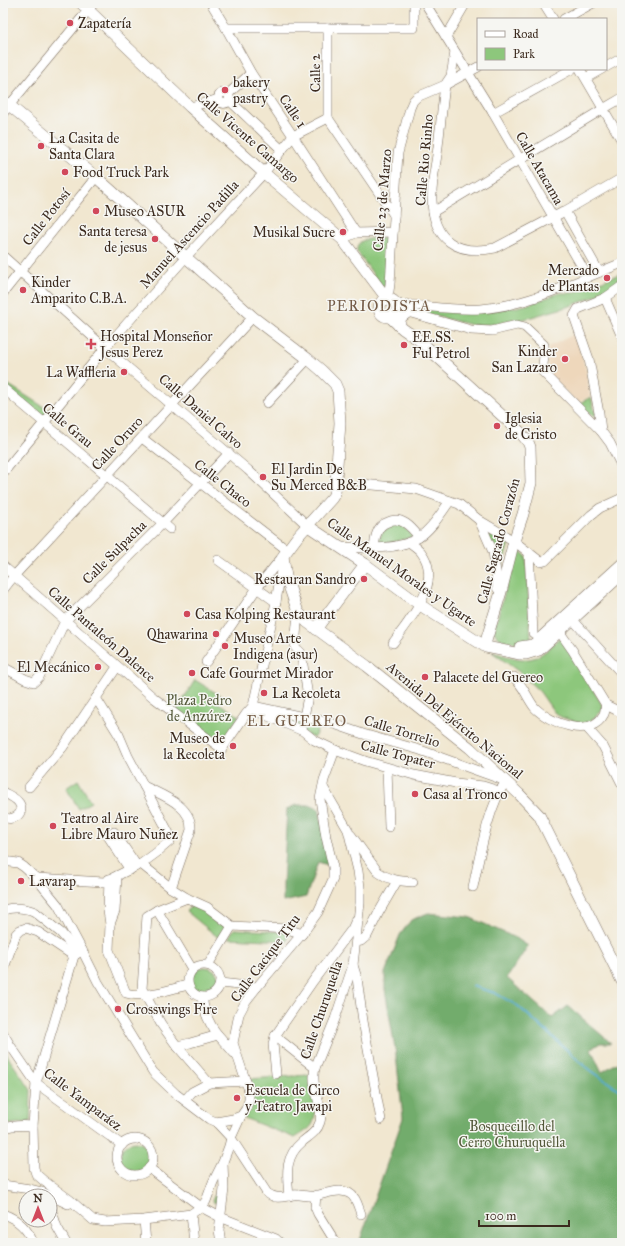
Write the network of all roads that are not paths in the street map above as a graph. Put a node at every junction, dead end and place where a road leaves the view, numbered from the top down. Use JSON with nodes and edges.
{"nodes":[{"id":1,"x":211,"y":3,"type":"edge"},
{"id":2,"x":414,"y":3,"type":"edge"},
{"id":3,"x":425,"y":3,"type":"edge"},
{"id":4,"x":466,"y":3,"type":"edge"},
{"id":5,"x":543,"y":3,"type":"edge"},
{"id":6,"x":592,"y":3,"type":"edge"},
{"id":7,"x":88,"y":5,"type":"edge"},
{"id":8,"x":552,"y":18,"type":"edge"},
{"id":9,"x":566,"y":18,"type":"edge"},
{"id":10,"x":226,"y":28,"type":"junction"},
{"id":11,"x":328,"y":28,"type":"junction"},
{"id":12,"x":446,"y":37,"type":"junction"},
{"id":13,"x":455,"y":52,"type":"junction"},
{"id":14,"x":622,"y":58,"type":"edge"},
{"id":15,"x":607,"y":66,"type":"edge"},
{"id":16,"x":477,"y":68,"type":"edge"},
{"id":17,"x":570,"y":70,"type":"edge"},
{"id":18,"x":581,"y":70,"type":"edge"},
{"id":19,"x":600,"y":70,"type":"edge"},
{"id":20,"x":251,"y":73,"type":"junction"},
{"id":21,"x":468,"y":73,"type":"junction"},
{"id":22,"x":586,"y":78,"type":"junction"},
{"id":23,"x":445,"y":85,"type":"junction"},
{"id":24,"x":228,"y":97,"type":"junction"},
{"id":25,"x":622,"y":98,"type":"edge"},
{"id":26,"x":5,"y":106,"type":"edge"},
{"id":27,"x":190,"y":107,"type":"junction"},
{"id":28,"x":603,"y":109,"type":"junction"},
{"id":29,"x":493,"y":113,"type":"junction"},
{"id":30,"x":328,"y":118,"type":"junction"},
{"id":31,"x":293,"y":136,"type":"junction"},
{"id":32,"x":622,"y":141,"type":"edge"},
{"id":33,"x":282,"y":150,"type":"junction"},
{"id":34,"x":519,"y":160,"type":"junction"},
{"id":35,"x":264,"y":173,"type":"junction"},
{"id":36,"x":96,"y":177,"type":"junction"},
{"id":37,"x":622,"y":178,"type":"edge"},
{"id":38,"x":565,"y":211,"type":"junction"},
{"id":39,"x":433,"y":212,"type":"junction"},
{"id":40,"x":394,"y":215,"type":"junction"},
{"id":41,"x":553,"y":217,"type":"junction"},
{"id":42,"x":393,"y":232,"type":"junction"},
{"id":43,"x":356,"y":233,"type":"junction"},
{"id":44,"x":342,"y":239,"type":"junction"},
{"id":45,"x":3,"y":256,"type":"edge"},
{"id":46,"x":186,"y":257,"type":"junction"},
{"id":47,"x":622,"y":263,"type":"edge"},
{"id":48,"x":21,"y":272,"type":"junction"},
{"id":49,"x":599,"y":272,"type":"junction"},
{"id":50,"x":588,"y":277,"type":"junction"},
{"id":51,"x":622,"y":286,"type":"edge"},
{"id":52,"x":3,"y":293,"type":"edge"},
{"id":53,"x":605,"y":298,"type":"junction"},
{"id":54,"x":392,"y":306,"type":"junction"},
{"id":55,"x":253,"y":317,"type":"junction"},
{"id":56,"x":400,"y":326,"type":"junction"},
{"id":57,"x":622,"y":337,"type":"edge"},
{"id":58,"x":105,"y":348,"type":"junction"},
{"id":59,"x":308,"y":359,"type":"junction"},
{"id":60,"x":3,"y":388,"type":"edge"},
{"id":61,"x":267,"y":402,"type":"dead end"},
{"id":62,"x":172,"y":404,"type":"junction"},
{"id":63,"x":44,"y":424,"type":"junction"},
{"id":64,"x":601,"y":432,"type":"junction"},
{"id":65,"x":142,"y":438,"type":"junction"},
{"id":66,"x":228,"y":453,"type":"junction"},
{"id":67,"x":622,"y":467,"type":"edge"},
{"id":68,"x":3,"y":473,"type":"edge"},
{"id":69,"x":107,"y":475,"type":"junction"},
{"id":70,"x":200,"y":483,"type":"junction"},
{"id":71,"x":362,"y":484,"type":"dead end"},
{"id":72,"x":622,"y":498,"type":"edge"},
{"id":73,"x":450,"y":500,"type":"junction"},
{"id":74,"x":479,"y":520,"type":"junction"},
{"id":75,"x":163,"y":523,"type":"junction"},
{"id":76,"x":308,"y":526,"type":"junction"},
{"id":77,"x":170,"y":529,"type":"dead end"},
{"id":78,"x":419,"y":537,"type":"junction"},
{"id":79,"x":514,"y":540,"type":"junction"},
{"id":80,"x":409,"y":542,"type":"junction"},
{"id":81,"x":339,"y":547,"type":"junction"},
{"id":82,"x":374,"y":548,"type":"junction"},
{"id":83,"x":529,"y":552,"type":"junction"},
{"id":84,"x":285,"y":553,"type":"junction"},
{"id":85,"x":218,"y":560,"type":"dead end"},
{"id":86,"x":365,"y":564,"type":"junction"},
{"id":87,"x":622,"y":564,"type":"edge"},
{"id":88,"x":3,"y":566,"type":"edge"},
{"id":89,"x":622,"y":574,"type":"edge"},
{"id":90,"x":14,"y":576,"type":"junction"},
{"id":91,"x":256,"y":588,"type":"junction"},
{"id":92,"x":3,"y":590,"type":"edge"},
{"id":93,"x":501,"y":592,"type":"junction"},
{"id":94,"x":276,"y":602,"type":"junction"},
{"id":95,"x":420,"y":604,"type":"junction"},
{"id":96,"x":298,"y":612,"type":"junction"},
{"id":97,"x":573,"y":620,"type":"junction"},
{"id":98,"x":66,"y":621,"type":"junction"},
{"id":99,"x":316,"y":629,"type":"junction"},
{"id":100,"x":559,"y":631,"type":"junction"},
{"id":101,"x":534,"y":633,"type":"dead end"},
{"id":102,"x":393,"y":642,"type":"dead end"},
{"id":103,"x":482,"y":642,"type":"junction"},
{"id":104,"x":206,"y":662,"type":"dead end"},
{"id":105,"x":3,"y":667,"type":"edge"},
{"id":106,"x":117,"y":667,"type":"junction"},
{"id":107,"x":622,"y":674,"type":"edge"},
{"id":108,"x":514,"y":677,"type":"dead end"},
{"id":109,"x":96,"y":698,"type":"junction"},
{"id":110,"x":606,"y":705,"type":"junction"},
{"id":111,"x":252,"y":708,"type":"junction"},
{"id":112,"x":622,"y":713,"type":"edge"},
{"id":113,"x":304,"y":717,"type":"junction"},
{"id":114,"x":586,"y":728,"type":"junction"},
{"id":115,"x":335,"y":750,"type":"junction"},
{"id":116,"x":387,"y":768,"type":"junction"},
{"id":117,"x":506,"y":781,"type":"junction"},
{"id":118,"x":622,"y":784,"type":"edge"},
{"id":119,"x":144,"y":786,"type":"junction"},
{"id":120,"x":29,"y":788,"type":"dead end"},
{"id":121,"x":323,"y":788,"type":"junction"},
{"id":122,"x":499,"y":791,"type":"junction"},
{"id":123,"x":3,"y":792,"type":"edge"},
{"id":124,"x":3,"y":817,"type":"edge"},
{"id":125,"x":389,"y":827,"type":"dead end"},
{"id":126,"x":348,"y":830,"type":"junction"},
{"id":127,"x":3,"y":861,"type":"edge"},
{"id":128,"x":136,"y":867,"type":"junction"},
{"id":129,"x":36,"y":878,"type":"junction"},
{"id":130,"x":113,"y":878,"type":"junction"},
{"id":131,"x":397,"y":881,"type":"junction"},
{"id":132,"x":413,"y":882,"type":"dead end"},
{"id":133,"x":473,"y":886,"type":"dead end"},
{"id":134,"x":171,"y":888,"type":"junction"},
{"id":135,"x":187,"y":898,"type":"junction"},
{"id":136,"x":158,"y":910,"type":"junction"},
{"id":137,"x":3,"y":911,"type":"edge"},
{"id":138,"x":358,"y":917,"type":"junction"},
{"id":139,"x":232,"y":926,"type":"junction"},
{"id":140,"x":302,"y":934,"type":"junction"},
{"id":141,"x":356,"y":942,"type":"junction"},
{"id":142,"x":78,"y":953,"type":"junction"},
{"id":143,"x":208,"y":965,"type":"junction"},
{"id":144,"x":353,"y":965,"type":"junction"},
{"id":145,"x":192,"y":969,"type":"junction"},
{"id":146,"x":3,"y":971,"type":"edge"},
{"id":147,"x":622,"y":981,"type":"edge"},
{"id":148,"x":220,"y":983,"type":"junction"},
{"id":149,"x":188,"y":985,"type":"junction"},
{"id":150,"x":256,"y":987,"type":"junction"},
{"id":151,"x":145,"y":995,"type":"junction"},
{"id":152,"x":202,"y":998,"type":"junction"},
{"id":153,"x":3,"y":1033,"type":"edge"},
{"id":154,"x":218,"y":1035,"type":"junction"},
{"id":155,"x":275,"y":1036,"type":"junction"},
{"id":156,"x":177,"y":1046,"type":"junction"},
{"id":157,"x":238,"y":1059,"type":"junction"},
{"id":158,"x":315,"y":1068,"type":"junction"},
{"id":159,"x":276,"y":1074,"type":"dead end"},
{"id":160,"x":246,"y":1081,"type":"junction"},
{"id":161,"x":36,"y":1083,"type":"junction"},
{"id":162,"x":209,"y":1083,"type":"junction"},
{"id":163,"x":185,"y":1100,"type":"junction"},
{"id":164,"x":241,"y":1116,"type":"junction"},
{"id":165,"x":381,"y":1120,"type":"dead end"},
{"id":166,"x":216,"y":1122,"type":"junction"},
{"id":167,"x":33,"y":1126,"type":"junction"},
{"id":168,"x":3,"y":1128,"type":"edge"},
{"id":169,"x":231,"y":1138,"type":"junction"},
{"id":170,"x":122,"y":1145,"type":"junction"},
{"id":171,"x":223,"y":1162,"type":"junction"},
{"id":172,"x":149,"y":1168,"type":"junction"},
{"id":173,"x":3,"y":1185,"type":"edge"},
{"id":174,"x":23,"y":1188,"type":"edge"},
{"id":175,"x":316,"y":1195,"type":"junction"},
{"id":176,"x":289,"y":1196,"type":"junction"},
{"id":177,"x":58,"y":1199,"type":"edge"},
{"id":178,"x":74,"y":1204,"type":"junction"},
{"id":179,"x":201,"y":1207,"type":"junction"},
{"id":180,"x":3,"y":1214,"type":"edge"},
{"id":181,"x":191,"y":1214,"type":"junction"},
{"id":182,"x":361,"y":1214,"type":"dead end"},
{"id":183,"x":220,"y":1217,"type":"junction"},
{"id":184,"x":144,"y":1220,"type":"junction"},
{"id":185,"x":58,"y":1228,"type":"edge"},
{"id":186,"x":33,"y":1243,"type":"edge"},
{"id":187,"x":66,"y":1243,"type":"edge"},
{"id":188,"x":146,"y":1243,"type":"edge"},
{"id":189,"x":194,"y":1243,"type":"edge"},
{"id":190,"x":221,"y":1243,"type":"edge"},
{"id":191,"x":280,"y":1243,"type":"edge"},
{"id":192,"x":336,"y":1243,"type":"edge"}],
"edges":[{"from":1,"to":10,"type":"street","name":"Calle 1"},
{"from":2,"to":11,"type":"street"},
{"from":3,"to":12,"type":"street","name":"Calle Atacama"},
{"from":4,"to":12,"type":"street"},
{"from":5,"to":8,"type":"street"},
{"from":6,"to":9,"type":"street"},
{"from":7,"to":26,"type":"street"},
{"from":7,"to":27,"type":"main road","name":"Calle Vicente Camargo"},
{"from":10,"to":11,"type":"street"},
{"from":10,"to":20,"type":"street","name":"Calle 1"},
{"from":11,"to":30,"type":"street","name":"Calle 2"},
{"from":12,"to":13,"type":"street","name":"Calle Atacama"},
{"from":13,"to":21,"type":"street","name":"Calle Atacama"},
{"from":13,"to":23,"type":"street","name":"Calle Rio Rinho"},
{"from":14,"to":15,"type":"street"},
{"from":16,"to":21,"type":"street","name":"Calle 23 de Marzo"},
{"from":17,"to":29,"type":"street"},
{"from":18,"to":22,"type":"street"},
{"from":19,"to":22,"type":"street"},
{"from":20,"to":24,"type":"street"},
{"from":20,"to":31,"type":"street","name":"Calle 1"},
{"from":21,"to":23,"type":"street","name":"Calle 23 de Marzo"},
{"from":21,"to":29,"type":"street","name":"Calle Atacama"},
{"from":22,"to":28,"type":"street"},
{"from":23,"to":39,"type":"street","name":"Calle Rio Rinho"},
{"from":23,"to":40,"type":"street","name":"Calle 23 de Marzo"},
{"from":24,"to":27,"type":"street"},
{"from":24,"to":33,"type":"street"},
{"from":25,"to":28,"type":"street"},
{"from":26,"to":36,"type":"main road"},
{"from":27,"to":35,"type":"main road","name":"Calle Vicente Camargo"},
{"from":28,"to":32,"type":"street"},
{"from":28,"to":34,"type":"street"},
{"from":29,"to":34,"type":"street","name":"Calle Atacama"},
{"from":30,"to":31,"type":"street","name":"Manuel Ascencio Padilla"},
{"from":30,"to":40,"type":"street"},
{"from":31,"to":33,"type":"street","name":"Manuel Ascencio Padilla"},
{"from":31,"to":43,"type":"street","name":"Calle 1"},
{"from":33,"to":35,"type":"street","name":"Manuel Ascencio Padilla"},
{"from":34,"to":39,"type":"street"},
{"from":34,"to":41,"type":"street","name":"Calle Atacama"},
{"from":35,"to":44,"type":"main road","name":"Calle Vicente Camargo"},
{"from":35,"to":46,"type":"street","name":"Manuel Ascencio Padilla"},
{"from":36,"to":46,"type":"main road"},
{"from":36,"to":48,"type":"street","name":"Calle Potosí"},
{"from":37,"to":38,"type":"street","name":"Calle Rio Rinho"},
{"from":38,"to":41,"type":"street","name":"Calle Rio Rinho"},
{"from":38,"to":49,"type":"street","name":"Calle Atacama"},
{"from":39,"to":41,"type":"street","name":"Calle Rio Rinho"},
{"from":40,"to":42,"type":"street","name":"Calle 23 de Marzo"},
{"from":41,"to":50,"type":"street","name":"Calle Atacama"},
{"from":42,"to":43,"type":"street"},
{"from":42,"to":54,"type":"street","name":"Calle 23 de Marzo"},
{"from":43,"to":44,"type":"street"},
{"from":44,"to":54,"type":"main road","name":"Calle Vicente Camargo"},
{"from":45,"to":48,"type":"street","name":"Calle Daniel Calvo"},
{"from":46,"to":55,"type":"main road"},
{"from":46,"to":58,"type":"street","name":"Manuel Ascencio Padilla"},
{"from":47,"to":49,"type":"street"},
{"from":48,"to":52,"type":"street","name":"Calle Potosí"},
{"from":48,"to":58,"type":"street","name":"Calle Daniel Calvo"},
{"from":49,"to":50,"type":"street"},
{"from":50,"to":54,"type":"street"},
{"from":51,"to":53,"type":"street"},
{"from":53,"to":57,"type":"street"},
{"from":53,"to":64,"type":"street"},
{"from":54,"to":56,"type":"main road","name":"Calle Sagrado Corazón"},
{"from":54,"to":56,"type":"main road"},
{"from":54,"to":64,"type":"street"},
{"from":55,"to":59,"type":"main road"},
{"from":55,"to":62,"type":"street","name":"Calle Oruro"},
{"from":56,"to":79,"type":"main road","name":"Calle Sagrado Corazón"},
{"from":58,"to":62,"type":"street","name":"Calle Daniel Calvo"},
{"from":58,"to":63,"type":"street","name":"Manuel Ascencio Padilla"},
{"from":59,"to":61,"type":"street"},
{"from":59,"to":76,"type":"main road"},
{"from":60,"to":63,"type":"street","name":"Calle Grau"},
{"from":62,"to":65,"type":"street","name":"Calle Oruro"},
{"from":62,"to":66,"type":"street","name":"Calle Daniel Calvo"},
{"from":63,"to":68,"type":"street","name":"Manuel Ascencio Padilla"},
{"from":63,"to":69,"type":"street","name":"Calle Grau"},
{"from":64,"to":67,"type":"street"},
{"from":65,"to":69,"type":"street","name":"Calle Oruro"},
{"from":65,"to":70,"type":"street","name":"Calle Chaco"},
{"from":66,"to":70,"type":"street","name":"Calle Sulpacha"},
{"from":66,"to":76,"type":"street","name":"Calle Daniel Calvo"},
{"from":69,"to":75,"type":"street","name":"Calle Grau"},
{"from":69,"to":90,"type":"street","name":"Calle Oruro"},
{"from":70,"to":75,"type":"street","name":"Calle Sulpacha"},
{"from":70,"to":84,"type":"street","name":"Calle Chaco"},
{"from":71,"to":73,"type":"street"},
{"from":72,"to":83,"type":"street"},
{"from":73,"to":74,"type":"street"},
{"from":73,"to":78,"type":"street"},
{"from":74,"to":79,"type":"street"},
{"from":74,"to":93,"type":"street"},
{"from":75,"to":77,"type":"street","name":"Calle Grau"},
{"from":75,"to":98,"type":"street","name":"Calle Sulpacha"},
{"from":76,"to":81,"type":"main road","name":"Calle Manuel Morales y Ugarte"},
{"from":76,"to":84,"type":"main road"},
{"from":78,"to":80,"type":"street"},
{"from":78,"to":82,"type":"street"},
{"from":79,"to":83,"type":"street"},
{"from":79,"to":93,"type":"main road","name":"Calle Sagrado Corazón"},
{"from":80,"to":82,"type":"street"},
{"from":80,"to":95,"type":"street"},
{"from":81,"to":82,"type":"street"},
{"from":81,"to":86,"type":"main road","name":"Calle Manuel Morales y Ugarte"},
{"from":83,"to":101,"type":"street"},
{"from":84,"to":91,"type":"street"},
{"from":84,"to":94,"type":"street"},
{"from":84,"to":96,"type":"main road","name":"Avenida Del Ejército Nacional"},
{"from":85,"to":91,"type":"street"},
{"from":86,"to":95,"type":"main road","name":"Calle Manuel Morales y Ugarte"},
{"from":86,"to":99,"type":"main road"},
{"from":87,"to":103,"type":"main road"},
{"from":88,"to":90,"type":"street","name":"Calle Pantaleón Dalence"},
{"from":89,"to":97,"type":"main road"},
{"from":90,"to":92,"type":"street","name":"Calle Oruro"},
{"from":90,"to":98,"type":"street","name":"Calle Pantaleón Dalence"},
{"from":91,"to":94,"type":"street"},
{"from":91,"to":104,"type":"street"},
{"from":93,"to":103,"type":"main road","name":"Calle Sagrado Corazón"},
{"from":94,"to":111,"type":"street"},
{"from":95,"to":102,"type":"street"},
{"from":95,"to":103,"type":"main road","name":"Calle Manuel Morales y Ugarte"},
{"from":96,"to":99,"type":"main road","name":"Avenida Del Ejército Nacional"},
{"from":96,"to":113,"type":"street"},
{"from":97,"to":100,"type":"main road"},
{"from":97,"to":107,"type":"street"},
{"from":98,"to":105,"type":"street","name":"Calle Sulpacha"},
{"from":98,"to":106,"type":"street","name":"Calle Pantaleón Dalence"},
{"from":99,"to":117,"type":"main road","name":"Avenida Del Ejército Nacional"},
{"from":100,"to":103,"type":"main road"},
{"from":100,"to":110,"type":"street"},
{"from":106,"to":109,"type":"street"},
{"from":106,"to":111,"type":"street","name":"Calle Pantaleón Dalence"},
{"from":108,"to":114,"type":"street"},
{"from":109,"to":119,"type":"street"},
{"from":109,"to":120,"type":"street"},
{"from":110,"to":112,"type":"street"},
{"from":110,"to":114,"type":"street"},
{"from":111,"to":113,"type":"street","name":"Calle Torrelio"},
{"from":111,"to":115,"type":"street","name":"Calle Topater"},
{"from":113,"to":117,"type":"street","name":"Calle Torrelio"},
{"from":114,"to":118,"type":"street"},
{"from":115,"to":116,"type":"street","name":"Calle Topater"},
{"from":115,"to":121,"type":"street","name":"Calle Cacique Titu"},
{"from":116,"to":122,"type":"street","name":"Calle Topater"},
{"from":116,"to":125,"type":"street"},
{"from":117,"to":122,"type":"street"},
{"from":117,"to":147,"type":"main road","name":"Avenida Del Ejército Nacional"},
{"from":119,"to":128,"type":"street"},
{"from":119,"to":134,"type":"street"},
{"from":121,"to":126,"type":"street"},
{"from":121,"to":140,"type":"street","name":"Calle Cacique Titu"},
{"from":122,"to":133,"type":"street"},
{"from":123,"to":124,"type":"street"},
{"from":126,"to":131,"type":"street"},
{"from":126,"to":138,"type":"street","name":"Calle Churuquella"},
{"from":127,"to":129,"type":"street"},
{"from":128,"to":130,"type":"street"},
{"from":128,"to":134,"type":"street"},
{"from":129,"to":130,"type":"street"},
{"from":129,"to":142,"type":"street"},
{"from":130,"to":151,"type":"street"},
{"from":131,"to":132,"type":"street"},
{"from":131,"to":141,"type":"street"},
{"from":134,"to":135,"type":"street"},
{"from":135,"to":136,"type":"street"},
{"from":135,"to":139,"type":"street"},
{"from":136,"to":145,"type":"street"},
{"from":136,"to":151,"type":"street"},
{"from":137,"to":142,"type":"street"},
{"from":138,"to":141,"type":"street","name":"Calle Churuquella"},
{"from":138,"to":155,"type":"street"},
{"from":139,"to":140,"type":"street"},
{"from":139,"to":143,"type":"street"},
{"from":140,"to":150,"type":"street","name":"Calle Cacique Titu"},
{"from":141,"to":144,"type":"street","name":"Calle Churuquella"},
{"from":142,"to":146,"type":"street"},
{"from":142,"to":161,"type":"street"},
{"from":142,"to":163,"type":"street"},
{"from":143,"to":145,"type":"street"},
{"from":143,"to":148,"type":"street"},
{"from":144,"to":158,"type":"street","name":"Calle Churuquella"},
{"from":144,"to":165,"type":"street"},
{"from":145,"to":149,"type":"street"},
{"from":148,"to":150,"type":"street"},
{"from":148,"to":152,"type":"street"},
{"from":149,"to":151,"type":"street"},
{"from":149,"to":152,"type":"street"},
{"from":150,"to":157,"type":"street","name":"Calle Cacique Titu"},
{"from":151,"to":156,"type":"street"},
{"from":152,"to":154,"type":"street"},
{"from":153,"to":161,"type":"street","name":"Calle Yamparáez"},
{"from":154,"to":156,"type":"street"},
{"from":154,"to":157,"type":"street"},
{"from":155,"to":158,"type":"street"},
{"from":155,"to":159,"type":"street"},
{"from":156,"to":162,"type":"street"},
{"from":157,"to":160,"type":"street","name":"Calle Cacique Titu"},
{"from":158,"to":176,"type":"street","name":"Calle Churuquella"},
{"from":160,"to":162,"type":"street"},
{"from":160,"to":164,"type":"street","name":"Calle Cacique Titu"},
{"from":161,"to":167,"type":"street"},
{"from":161,"to":170,"type":"street","name":"Calle Yamparáez"},
{"from":162,"to":163,"type":"street"},
{"from":163,"to":166,"type":"street"},
{"from":164,"to":166,"type":"street"},
{"from":164,"to":169,"type":"street","name":"Calle Cacique Titu"},
{"from":166,"to":169,"type":"street"},
{"from":167,"to":168,"type":"street"},
{"from":167,"to":178,"type":"street"},
{"from":169,"to":171,"type":"street","name":"Calle Cacique Titu"},
{"from":169,"to":176,"type":"street"},
{"from":170,"to":172,"type":"street","name":"Calle Yamparáez"},
{"from":170,"to":172,"type":"street","name":"Calle Yamparáez"},
{"from":171,"to":179,"type":"street","name":"Calle Cacique Titu"},
{"from":171,"to":183,"type":"street"},
{"from":172,"to":179,"type":"street"},
{"from":173,"to":174,"type":"street"},
{"from":175,"to":176,"type":"street"},
{"from":175,"to":182,"type":"street"},
{"from":175,"to":192,"type":"street"},
{"from":177,"to":178,"type":"street"},
{"from":178,"to":184,"type":"street"},
{"from":179,"to":181,"type":"street"},
{"from":179,"to":183,"type":"street"},
{"from":180,"to":186,"type":"street"},
{"from":181,"to":184,"type":"street"},
{"from":181,"to":189,"type":"street"},
{"from":183,"to":190,"type":"street"},
{"from":183,"to":191,"type":"street"},
{"from":184,"to":188,"type":"street"},
{"from":185,"to":187,"type":"street"}]}
